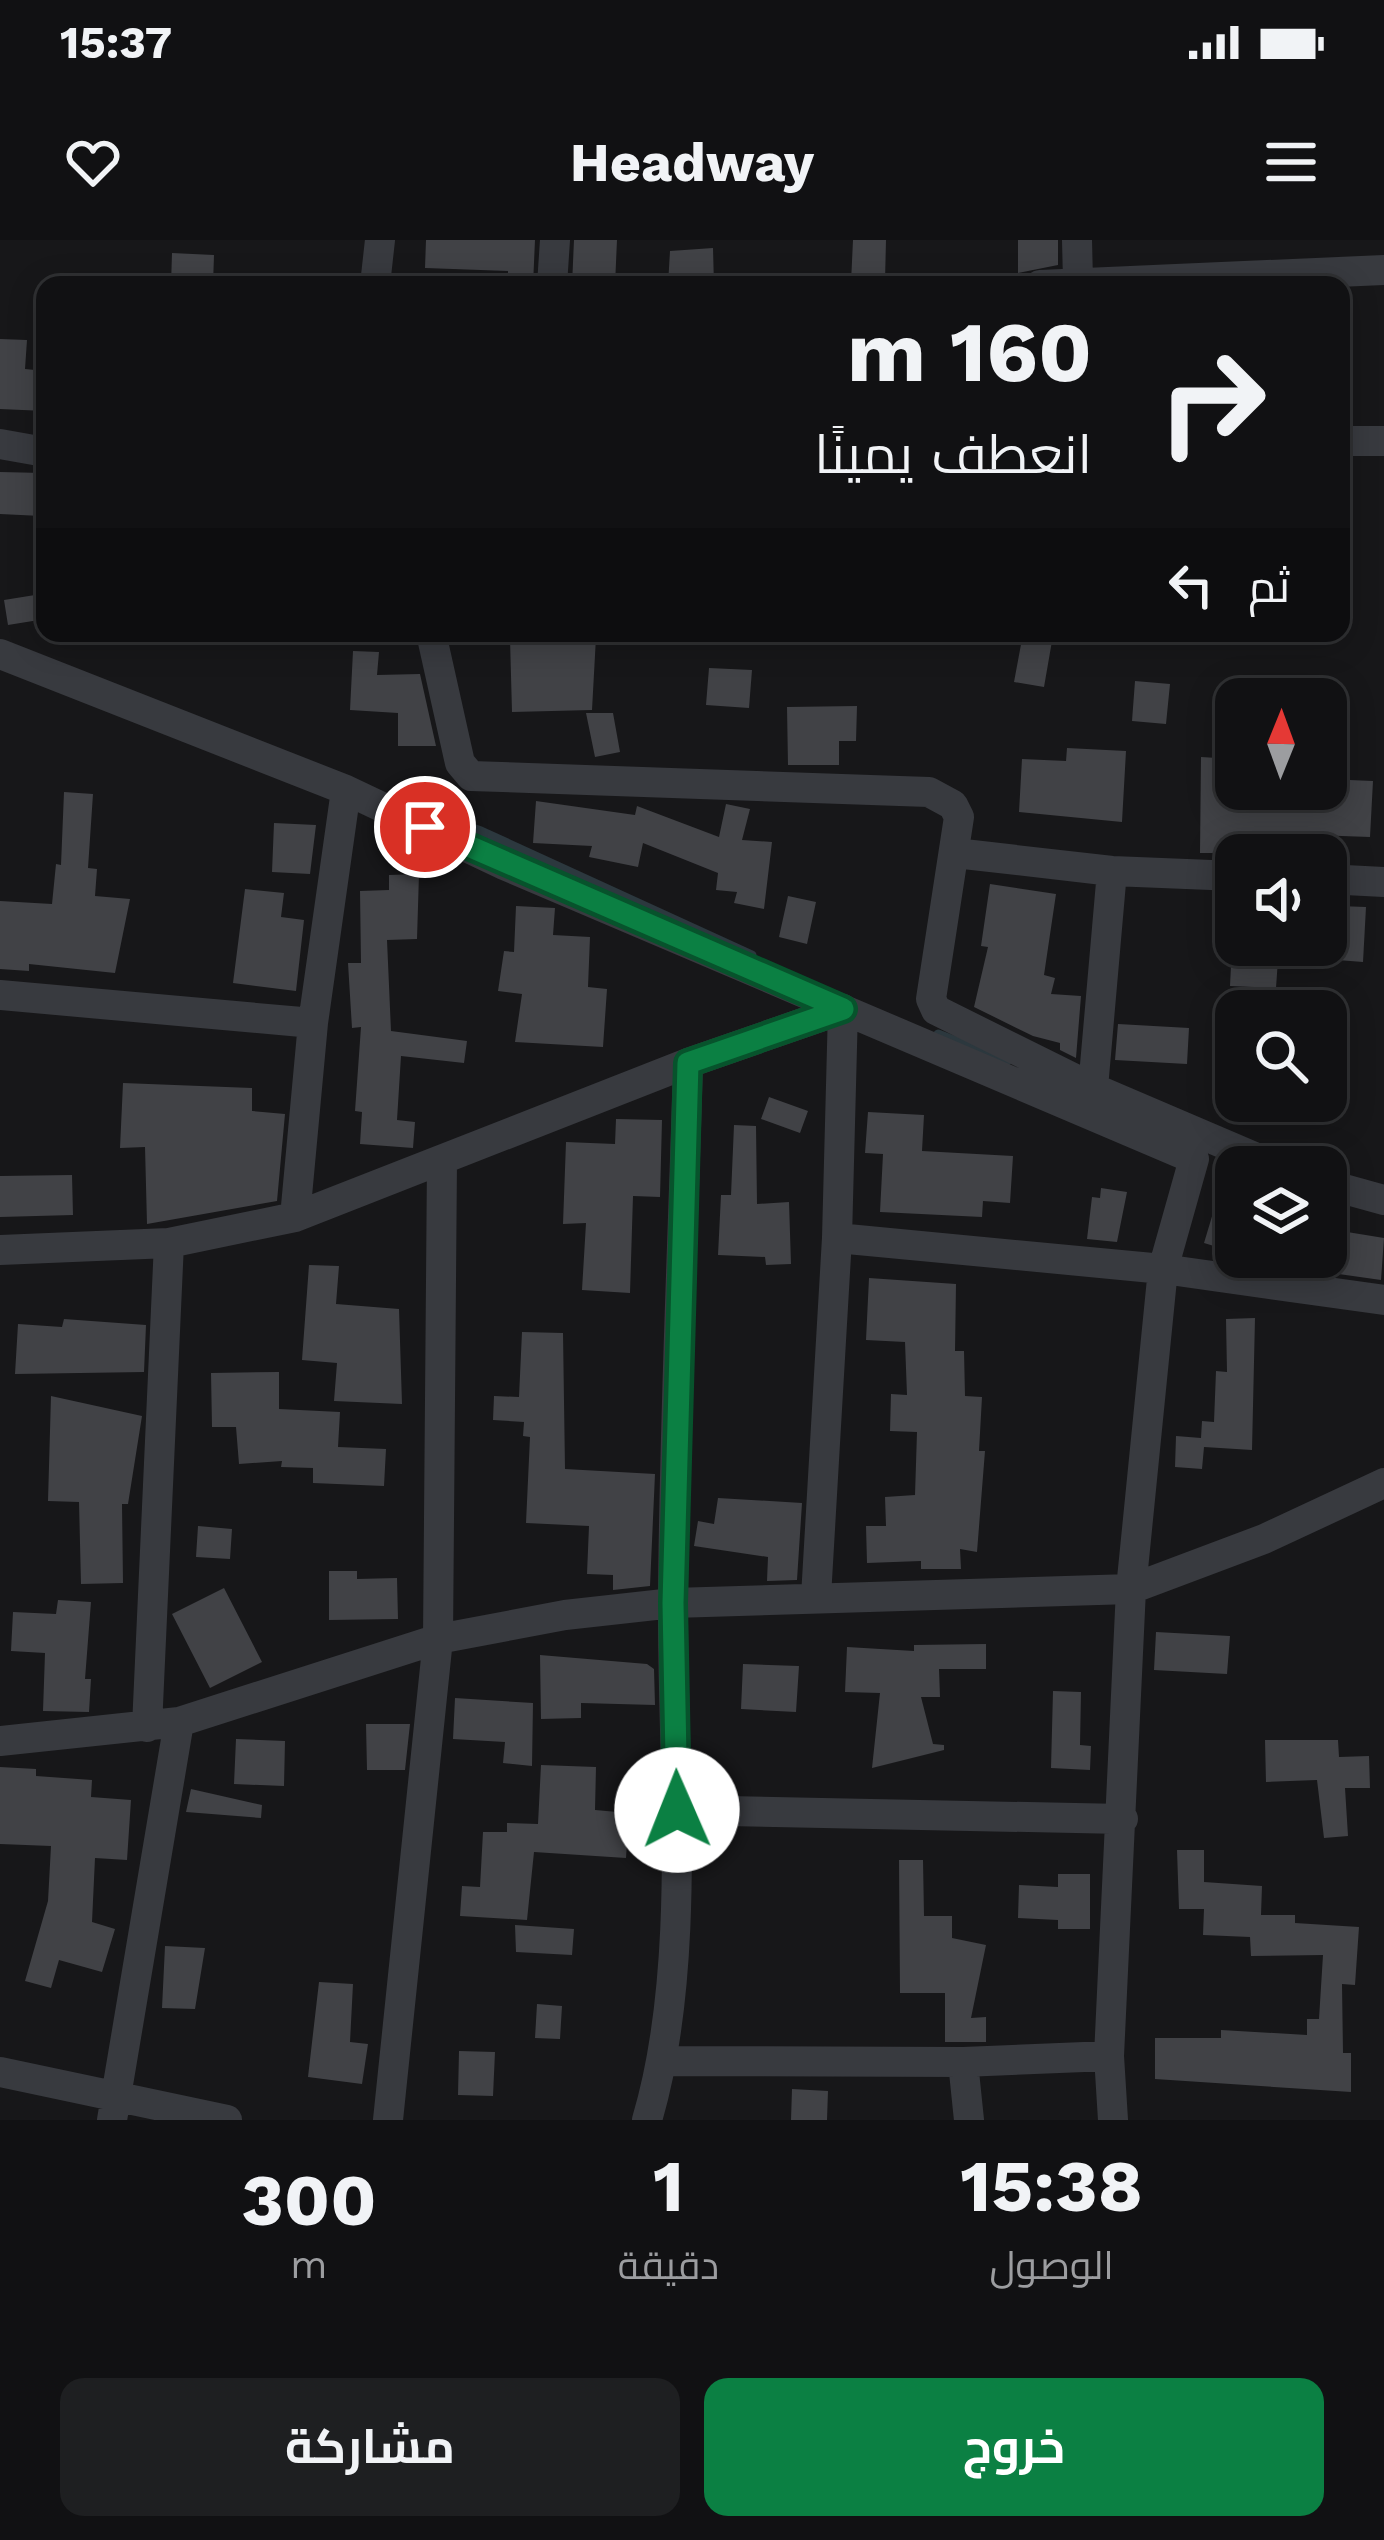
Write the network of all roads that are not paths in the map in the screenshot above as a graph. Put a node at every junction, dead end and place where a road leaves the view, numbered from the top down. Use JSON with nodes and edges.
{"nodes":[{"id":1,"x":380,"y":240,"type":"edge"},
{"id":2,"x":555,"y":240,"type":"edge"},
{"id":3,"x":1077,"y":240,"type":"edge"},
{"id":4,"x":1384,"y":270,"type":"edge"},
{"id":5,"x":376,"y":276,"type":"edge"},
{"id":6,"x":553,"y":276,"type":"edge"},
{"id":7,"x":1078,"y":276,"type":"edge"},
{"id":8,"x":1217,"y":276,"type":"edge"},
{"id":9,"x":1350,"y":441,"type":"edge"},
{"id":10,"x":1384,"y":441,"type":"edge"},
{"id":11,"x":0,"y":444,"type":"edge"},
{"id":12,"x":36,"y":450,"type":"edge"},
{"id":13,"x":433,"y":642,"type":"edge"},
{"id":14,"x":0,"y":654,"type":"edge"},
{"id":15,"x":346,"y":790,"type":"junction"},
{"id":16,"x":955,"y":853,"type":"junction"},
{"id":17,"x":1112,"y":871,"type":"junction"},
{"id":18,"x":1215,"y":875,"type":"edge"},
{"id":19,"x":1347,"y":880,"type":"edge"},
{"id":20,"x":1384,"y":882,"type":"edge"},
{"id":21,"x":0,"y":995,"type":"edge"},
{"id":22,"x":843,"y":1009,"type":"junction"},
{"id":23,"x":313,"y":1023,"type":"junction"},
{"id":24,"x":688,"y":1063,"type":"junction"},
{"id":25,"x":1093,"y":1088,"type":"junction"},
{"id":26,"x":1229,"y":1146,"type":"edge"},
{"id":27,"x":442,"y":1161,"type":"junction"},
{"id":28,"x":1347,"y":1190,"type":"edge"},
{"id":29,"x":1384,"y":1200,"type":"edge"},
{"id":30,"x":295,"y":1217,"type":"junction"},
{"id":31,"x":837,"y":1238,"type":"junction"},
{"id":32,"x":169,"y":1244,"type":"junction"},
{"id":33,"x":0,"y":1250,"type":"edge"},
{"id":34,"x":1163,"y":1269,"type":"junction"},
{"id":35,"x":1384,"y":1300,"type":"edge"},
{"id":36,"x":1384,"y":1483,"type":"edge"},
{"id":37,"x":1131,"y":1589,"type":"junction"},
{"id":38,"x":816,"y":1597,"type":"junction"},
{"id":39,"x":673,"y":1603,"type":"junction"},
{"id":40,"x":438,"y":1640,"type":"junction"},
{"id":41,"x":179,"y":1722,"type":"junction"},
{"id":42,"x":147,"y":1727,"type":"junction"},
{"id":43,"x":0,"y":1741,"type":"edge"},
{"id":44,"x":677,"y":1810,"type":"junction"},
{"id":45,"x":1123,"y":1819,"type":"junction"},
{"id":46,"x":1108,"y":2056,"type":"junction"},
{"id":47,"x":665,"y":2061,"type":"junction"},
{"id":48,"x":963,"y":2062,"type":"junction"},
{"id":49,"x":0,"y":2072,"type":"edge"},
{"id":50,"x":115,"y":2108,"type":"edge"},
{"id":51,"x":227,"y":2120,"type":"edge"},
{"id":52,"x":388,"y":2120,"type":"edge"},
{"id":53,"x":647,"y":2120,"type":"edge"},
{"id":54,"x":969,"y":2120,"type":"edge"},
{"id":55,"x":1113,"y":2120,"type":"edge"}],
"edges":[{"from":1,"to":5,"type":"street"},
{"from":2,"to":6,"type":"street"},
{"from":3,"to":7,"type":"street"},
{"from":4,"to":8,"type":"street"},
{"from":9,"to":10,"type":"street"},
{"from":11,"to":12,"type":"street"},
{"from":13,"to":16,"type":"street"},
{"from":14,"to":15,"type":"street"},
{"from":15,"to":22,"type":"street"},
{"from":15,"to":23,"type":"street"},
{"from":16,"to":17,"type":"street"},
{"from":16,"to":25,"type":"street"},
{"from":17,"to":18,"type":"street"},
{"from":17,"to":25,"type":"street"},
{"from":19,"to":20,"type":"street"},
{"from":21,"to":23,"type":"street"},
{"from":22,"to":24,"type":"street"},
{"from":22,"to":31,"type":"street"},
{"from":22,"to":34,"type":"street"},
{"from":23,"to":30,"type":"street"},
{"from":24,"to":27,"type":"street"},
{"from":24,"to":39,"type":"street"},
{"from":25,"to":26,"type":"street"},
{"from":27,"to":30,"type":"street"},
{"from":27,"to":40,"type":"street"},
{"from":28,"to":29,"type":"street"},
{"from":30,"to":32,"type":"street"},
{"from":31,"to":34,"type":"street"},
{"from":31,"to":38,"type":"street"},
{"from":32,"to":33,"type":"street"},
{"from":32,"to":42,"type":"street"},
{"from":34,"to":35,"type":"street"},
{"from":34,"to":37,"type":"street"},
{"from":36,"to":37,"type":"street"},
{"from":37,"to":38,"type":"street"},
{"from":37,"to":45,"type":"street"},
{"from":38,"to":39,"type":"street"},
{"from":39,"to":40,"type":"street"},
{"from":39,"to":44,"type":"street"},
{"from":40,"to":41,"type":"street"},
{"from":40,"to":52,"type":"street"},
{"from":41,"to":42,"type":"street"},
{"from":41,"to":50,"type":"street"},
{"from":42,"to":43,"type":"street"},
{"from":44,"to":45,"type":"street"},
{"from":44,"to":47,"type":"street"},
{"from":45,"to":46,"type":"street"},
{"from":46,"to":48,"type":"street"},
{"from":46,"to":55,"type":"street"},
{"from":47,"to":48,"type":"street"},
{"from":47,"to":53,"type":"street"},
{"from":48,"to":54,"type":"street"},
{"from":49,"to":50,"type":"street"},
{"from":50,"to":51,"type":"street"}]}
